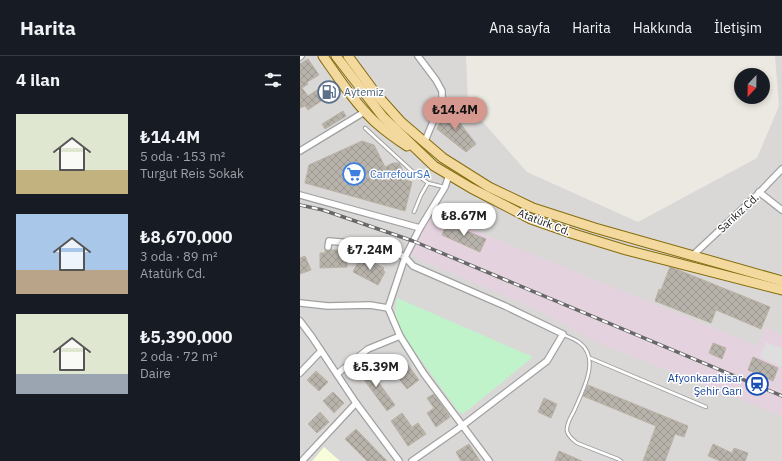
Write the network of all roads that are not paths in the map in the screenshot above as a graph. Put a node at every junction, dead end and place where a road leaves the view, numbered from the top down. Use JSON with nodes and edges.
{"nodes":[{"id":1,"x":323,"y":56,"type":"edge"},
{"id":2,"x":336,"y":56,"type":"edge"},
{"id":3,"x":348,"y":56,"type":"edge"},
{"id":4,"x":354,"y":56,"type":"edge"},
{"id":5,"x":418,"y":56,"type":"edge"},
{"id":6,"x":366,"y":111,"type":"junction"},
{"id":7,"x":365,"y":128,"type":"dead end"},
{"id":8,"x":425,"y":141,"type":"junction"},
{"id":9,"x":300,"y":151,"type":"edge"},
{"id":10,"x":424,"y":157,"type":"junction"},
{"id":11,"x":782,"y":169,"type":"edge"},
{"id":12,"x":449,"y":175,"type":"junction"},
{"id":13,"x":428,"y":183,"type":"junction"},
{"id":14,"x":445,"y":187,"type":"junction"},
{"id":15,"x":759,"y":192,"type":"junction"},
{"id":16,"x":300,"y":195,"type":"edge"},
{"id":17,"x":782,"y":210,"type":"edge"},
{"id":18,"x":414,"y":212,"type":"dead end"},
{"id":19,"x":420,"y":228,"type":"junction"},
{"id":20,"x":328,"y":247,"type":"dead end"},
{"id":21,"x":692,"y":256,"type":"junction"},
{"id":22,"x":405,"y":257,"type":"junction"},
{"id":23,"x":782,"y":281,"type":"edge"},
{"id":24,"x":782,"y":290,"type":"edge"},
{"id":25,"x":300,"y":303,"type":"edge"},
{"id":26,"x":388,"y":308,"type":"junction"},
{"id":27,"x":300,"y":322,"type":"edge"},
{"id":28,"x":563,"y":334,"type":"junction"},
{"id":29,"x":400,"y":336,"type":"junction"},
{"id":30,"x":321,"y":351,"type":"junction"},
{"id":31,"x":590,"y":358,"type":"junction"},
{"id":32,"x":300,"y":373,"type":"edge"},
{"id":33,"x":336,"y":374,"type":"junction"},
{"id":34,"x":356,"y":403,"type":"junction"},
{"id":35,"x":706,"y":407,"type":"dead end"},
{"id":36,"x":462,"y":426,"type":"junction"},
{"id":37,"x":302,"y":461,"type":"edge"},
{"id":38,"x":399,"y":461,"type":"edge"},
{"id":39,"x":412,"y":461,"type":"edge"},
{"id":40,"x":489,"y":461,"type":"edge"},
{"id":41,"x":621,"y":461,"type":"edge"}],
"edges":[{"from":1,"to":6,"type":"main road"},
{"from":2,"to":10,"type":"main road","name":"Atatürk Cd."},
{"from":3,"to":8,"type":"main road","name":"Atatürk Cd."},
{"from":4,"to":8,"type":"main road"},
{"from":5,"to":8,"type":"street"},
{"from":6,"to":9,"type":"street"},
{"from":6,"to":10,"type":"main road"},
{"from":7,"to":13,"type":"lane"},
{"from":8,"to":21,"type":"main road","name":"Atatürk Cd."},
{"from":10,"to":12,"type":"main road","name":"Atatürk Cd."},
{"from":11,"to":15,"type":"street","name":"Sarıkız Cd."},
{"from":12,"to":14,"type":"street"},
{"from":12,"to":24,"type":"main road","name":"Atatürk Cd."},
{"from":13,"to":14,"type":"lane"},
{"from":13,"to":18,"type":"lane"},
{"from":14,"to":19,"type":"street"},
{"from":15,"to":17,"type":"street"},
{"from":15,"to":21,"type":"street","name":"Sarıkız Cd."},
{"from":16,"to":19,"type":"street"},
{"from":19,"to":22,"type":"street"},
{"from":20,"to":22,"type":"street"},
{"from":21,"to":23,"type":"main road","name":"Atatürk Cd."},
{"from":22,"to":26,"type":"street"},
{"from":22,"to":28,"type":"street"},
{"from":25,"to":26,"type":"street"},
{"from":26,"to":29,"type":"street"},
{"from":27,"to":30,"type":"street"},
{"from":28,"to":31,"type":"lane"},
{"from":28,"to":36,"type":"street"},
{"from":29,"to":33,"type":"street"},
{"from":29,"to":36,"type":"street"},
{"from":30,"to":32,"type":"street"},
{"from":30,"to":33,"type":"street"},
{"from":31,"to":35,"type":"lane"},
{"from":31,"to":41,"type":"lane"},
{"from":33,"to":34,"type":"street"},
{"from":34,"to":37,"type":"street"},
{"from":34,"to":38,"type":"street"},
{"from":36,"to":39,"type":"street"},
{"from":36,"to":40,"type":"street"}]}
